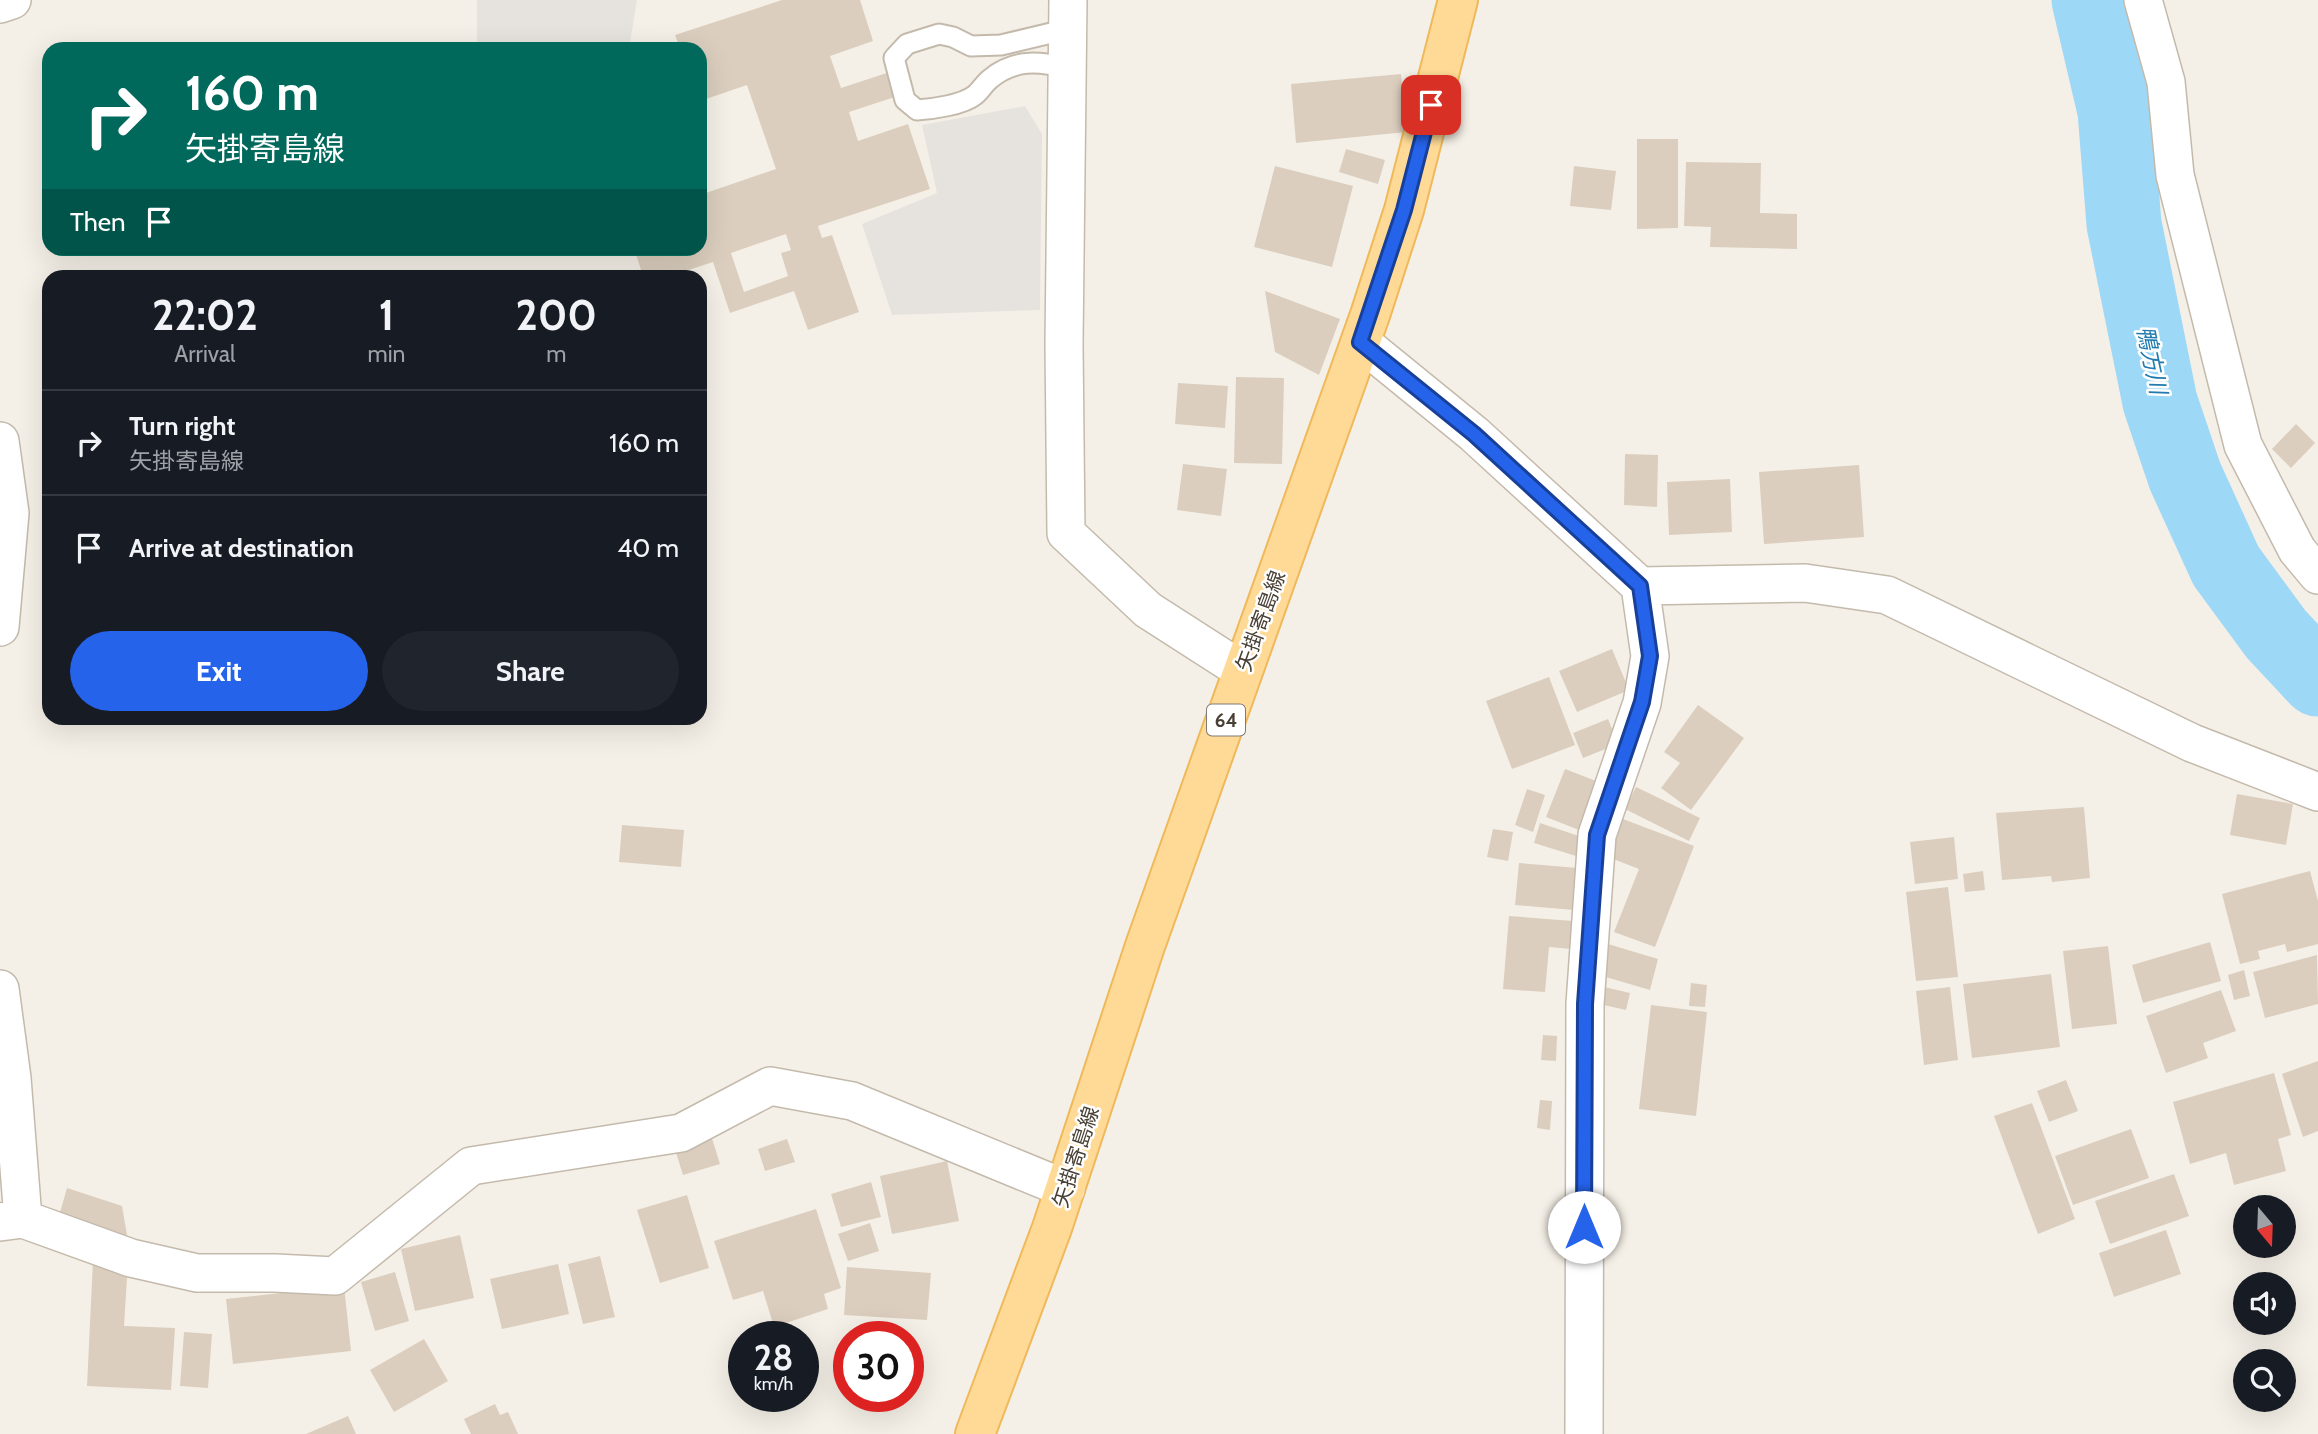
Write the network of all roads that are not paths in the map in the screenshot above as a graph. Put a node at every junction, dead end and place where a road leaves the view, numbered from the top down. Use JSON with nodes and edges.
{"nodes":[{"id":1,"x":12,"y":0,"type":"edge"},
{"id":2,"x":1458,"y":0,"type":"edge"},
{"id":3,"x":2143,"y":0,"type":"edge"},
{"id":4,"x":0,"y":4,"type":"edge"},
{"id":5,"x":1068,"y":15,"type":"edge"},
{"id":6,"x":1068,"y":68,"type":"junction"},
{"id":7,"x":1360,"y":342,"type":"junction"},
{"id":8,"x":0,"y":441,"type":"edge"},
{"id":9,"x":2318,"y":575,"type":"edge"},
{"id":10,"x":1640,"y":586,"type":"junction"},
{"id":11,"x":0,"y":627,"type":"edge"},
{"id":12,"x":1243,"y":671,"type":"junction"},
{"id":13,"x":2318,"y":792,"type":"edge"},
{"id":14,"x":0,"y":989,"type":"edge"},
{"id":15,"x":1066,"y":1189,"type":"junction"},
{"id":16,"x":12,"y":1221,"type":"edge"},
{"id":17,"x":975,"y":1434,"type":"edge"},
{"id":18,"x":1584,"y":1434,"type":"edge"}],
"edges":[{"from":1,"to":4,"type":"street"},
{"from":2,"to":7,"type":"main road","name":"矢掛寄島線","number":"64"},
{"from":3,"to":9,"type":"street"},
{"from":5,"to":6,"type":"street"},
{"from":5,"to":6,"type":"lane"},
{"from":6,"to":12,"type":"street"},
{"from":7,"to":10,"type":"street"},
{"from":7,"to":12,"type":"main road","name":"矢掛寄島線","number":"64"},
{"from":8,"to":11,"type":"street"},
{"from":10,"to":13,"type":"street"},
{"from":10,"to":18,"type":"street"},
{"from":12,"to":15,"type":"main road","name":"矢掛寄島線","number":"64"},
{"from":14,"to":16,"type":"street"},
{"from":15,"to":16,"type":"street"},
{"from":15,"to":17,"type":"main road","name":"矢掛寄島線","number":"64"}]}
